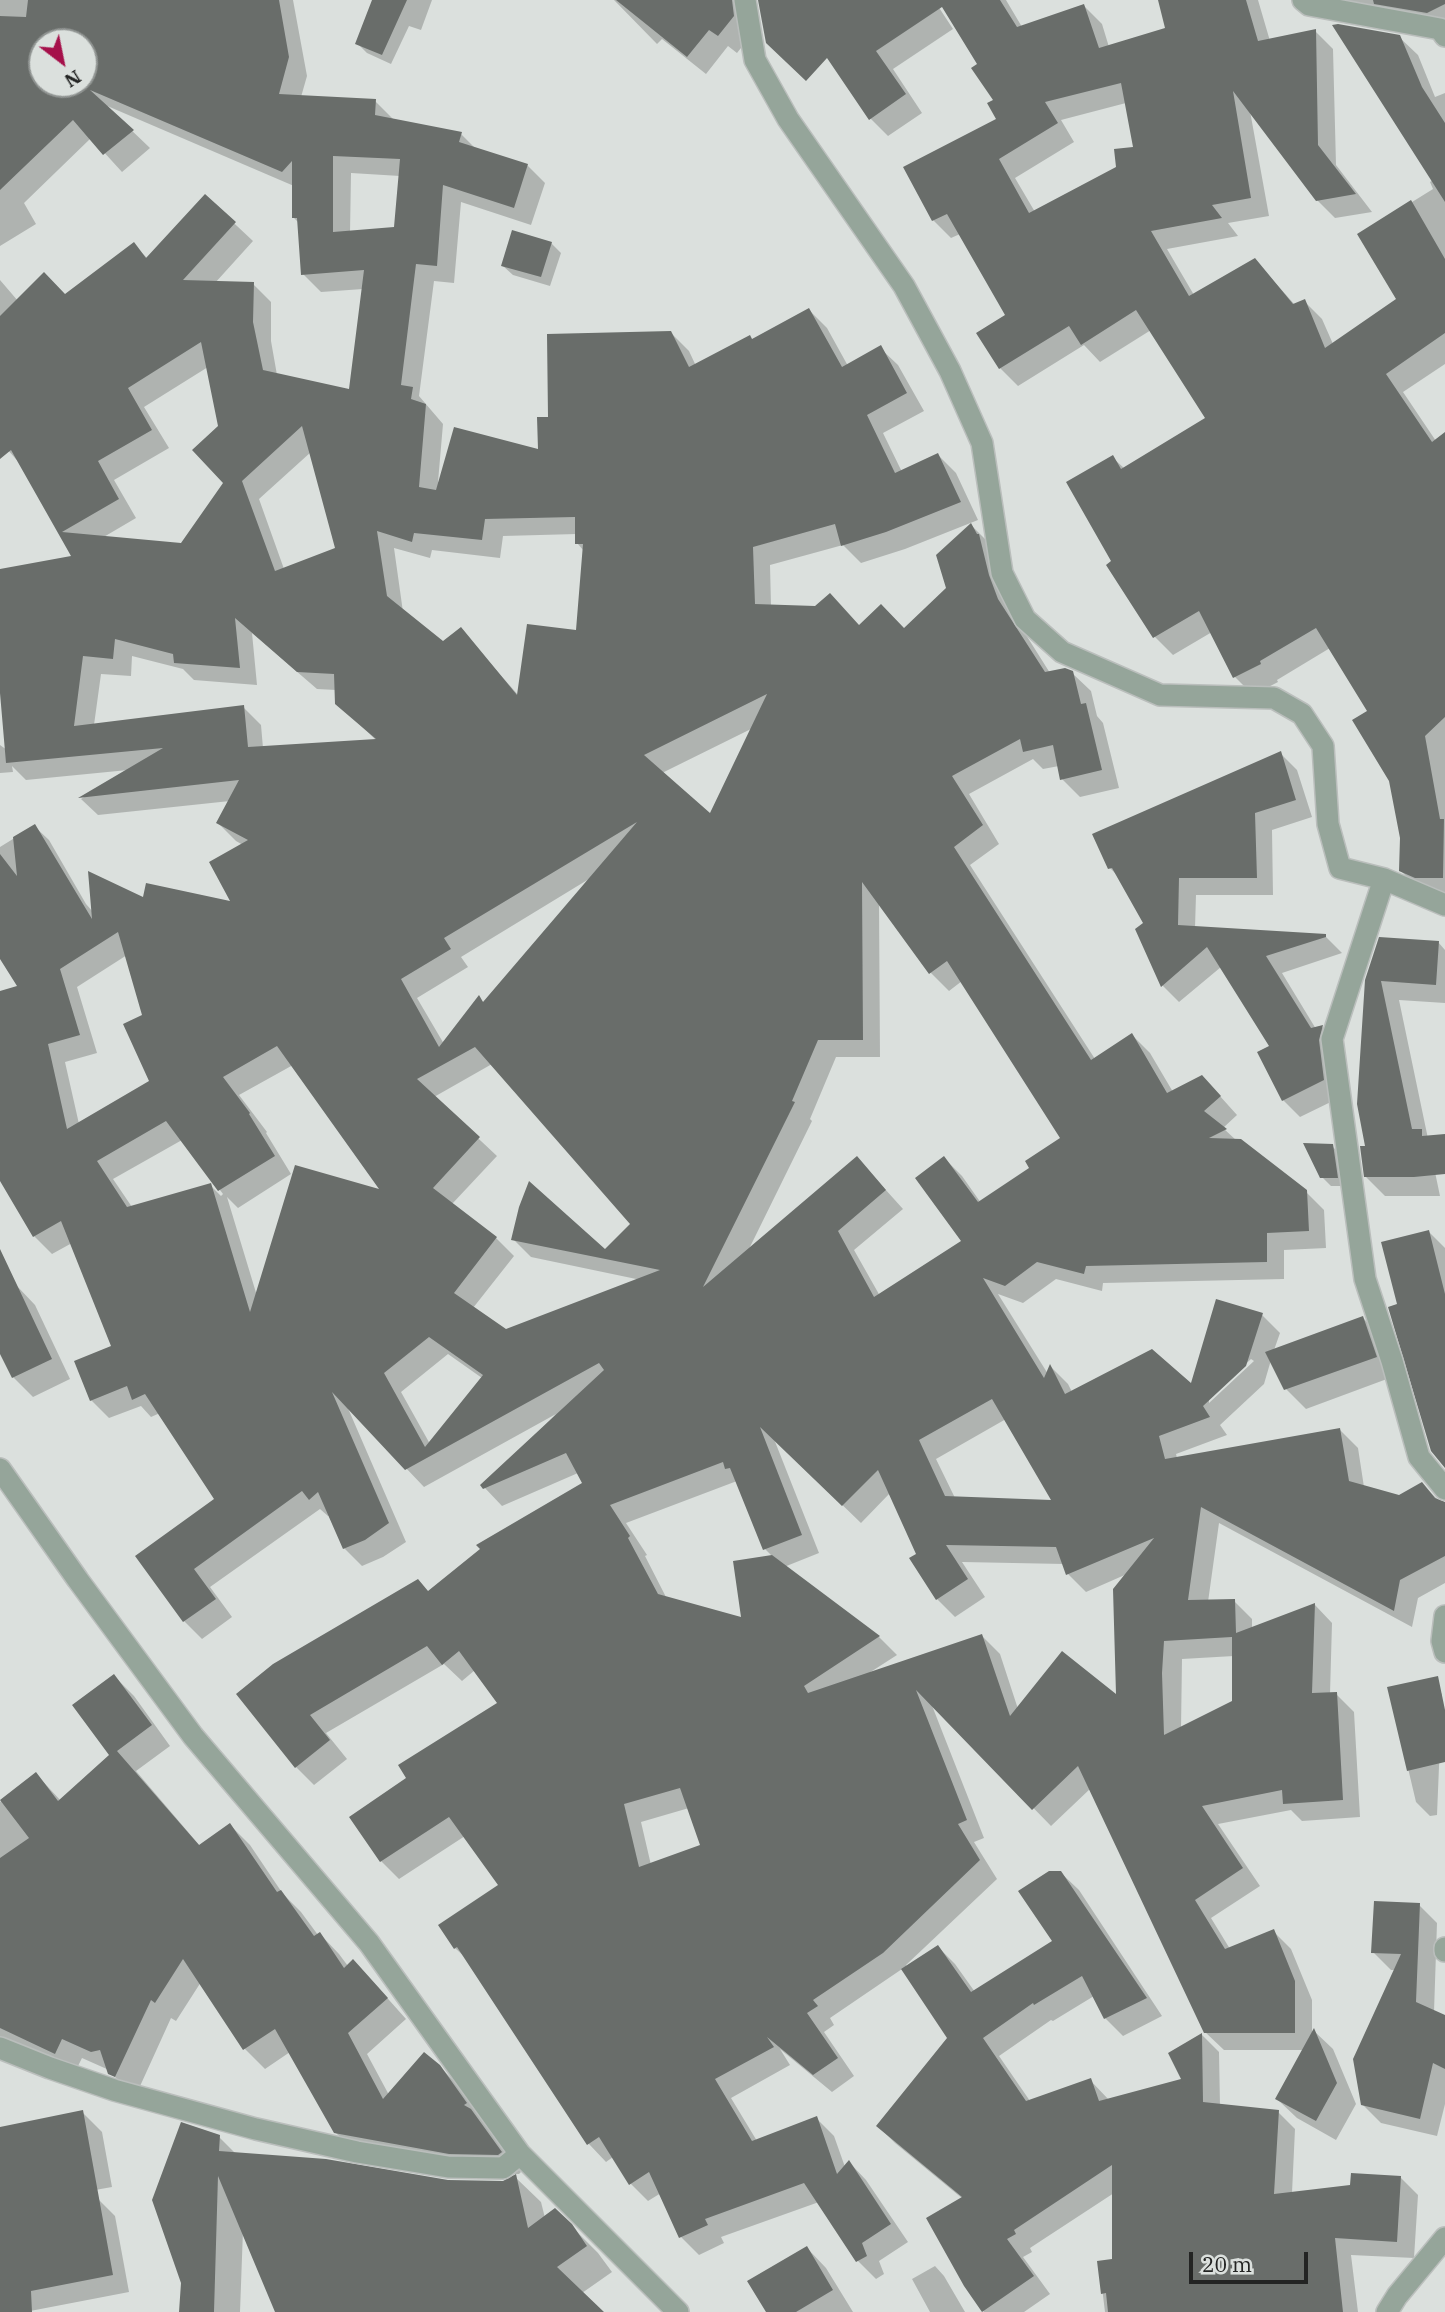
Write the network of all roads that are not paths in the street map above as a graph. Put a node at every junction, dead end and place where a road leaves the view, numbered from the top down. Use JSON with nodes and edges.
{"nodes":[{"id":1,"x":745,"y":0,"type":"edge"},
{"id":2,"x":1303,"y":0,"type":"edge"},
{"id":3,"x":1445,"y":36,"type":"edge"},
{"id":4,"x":1384,"y":879,"type":"junction"},
{"id":5,"x":1445,"y":905,"type":"edge"},
{"id":6,"x":0,"y":1469,"type":"edge"},
{"id":7,"x":1445,"y":1489,"type":"edge"},
{"id":8,"x":1445,"y":1616,"type":"edge"},
{"id":9,"x":1445,"y":1652,"type":"edge"},
{"id":10,"x":0,"y":2048,"type":"edge"},
{"id":11,"x":520,"y":2154,"type":"junction"},
{"id":12,"x":1445,"y":2238,"type":"edge"},
{"id":13,"x":674,"y":2310,"type":"edge"},
{"id":14,"x":1387,"y":2312,"type":"edge"}],
"edges":[{"from":1,"to":4,"type":"street"},
{"from":2,"to":3,"type":"street"},
{"from":4,"to":5,"type":"street"},
{"from":4,"to":7,"type":"street"},
{"from":6,"to":11,"type":"street"},
{"from":8,"to":9,"type":"street"},
{"from":10,"to":11,"type":"street"},
{"from":11,"to":13,"type":"street"},
{"from":12,"to":14,"type":"street"}]}
